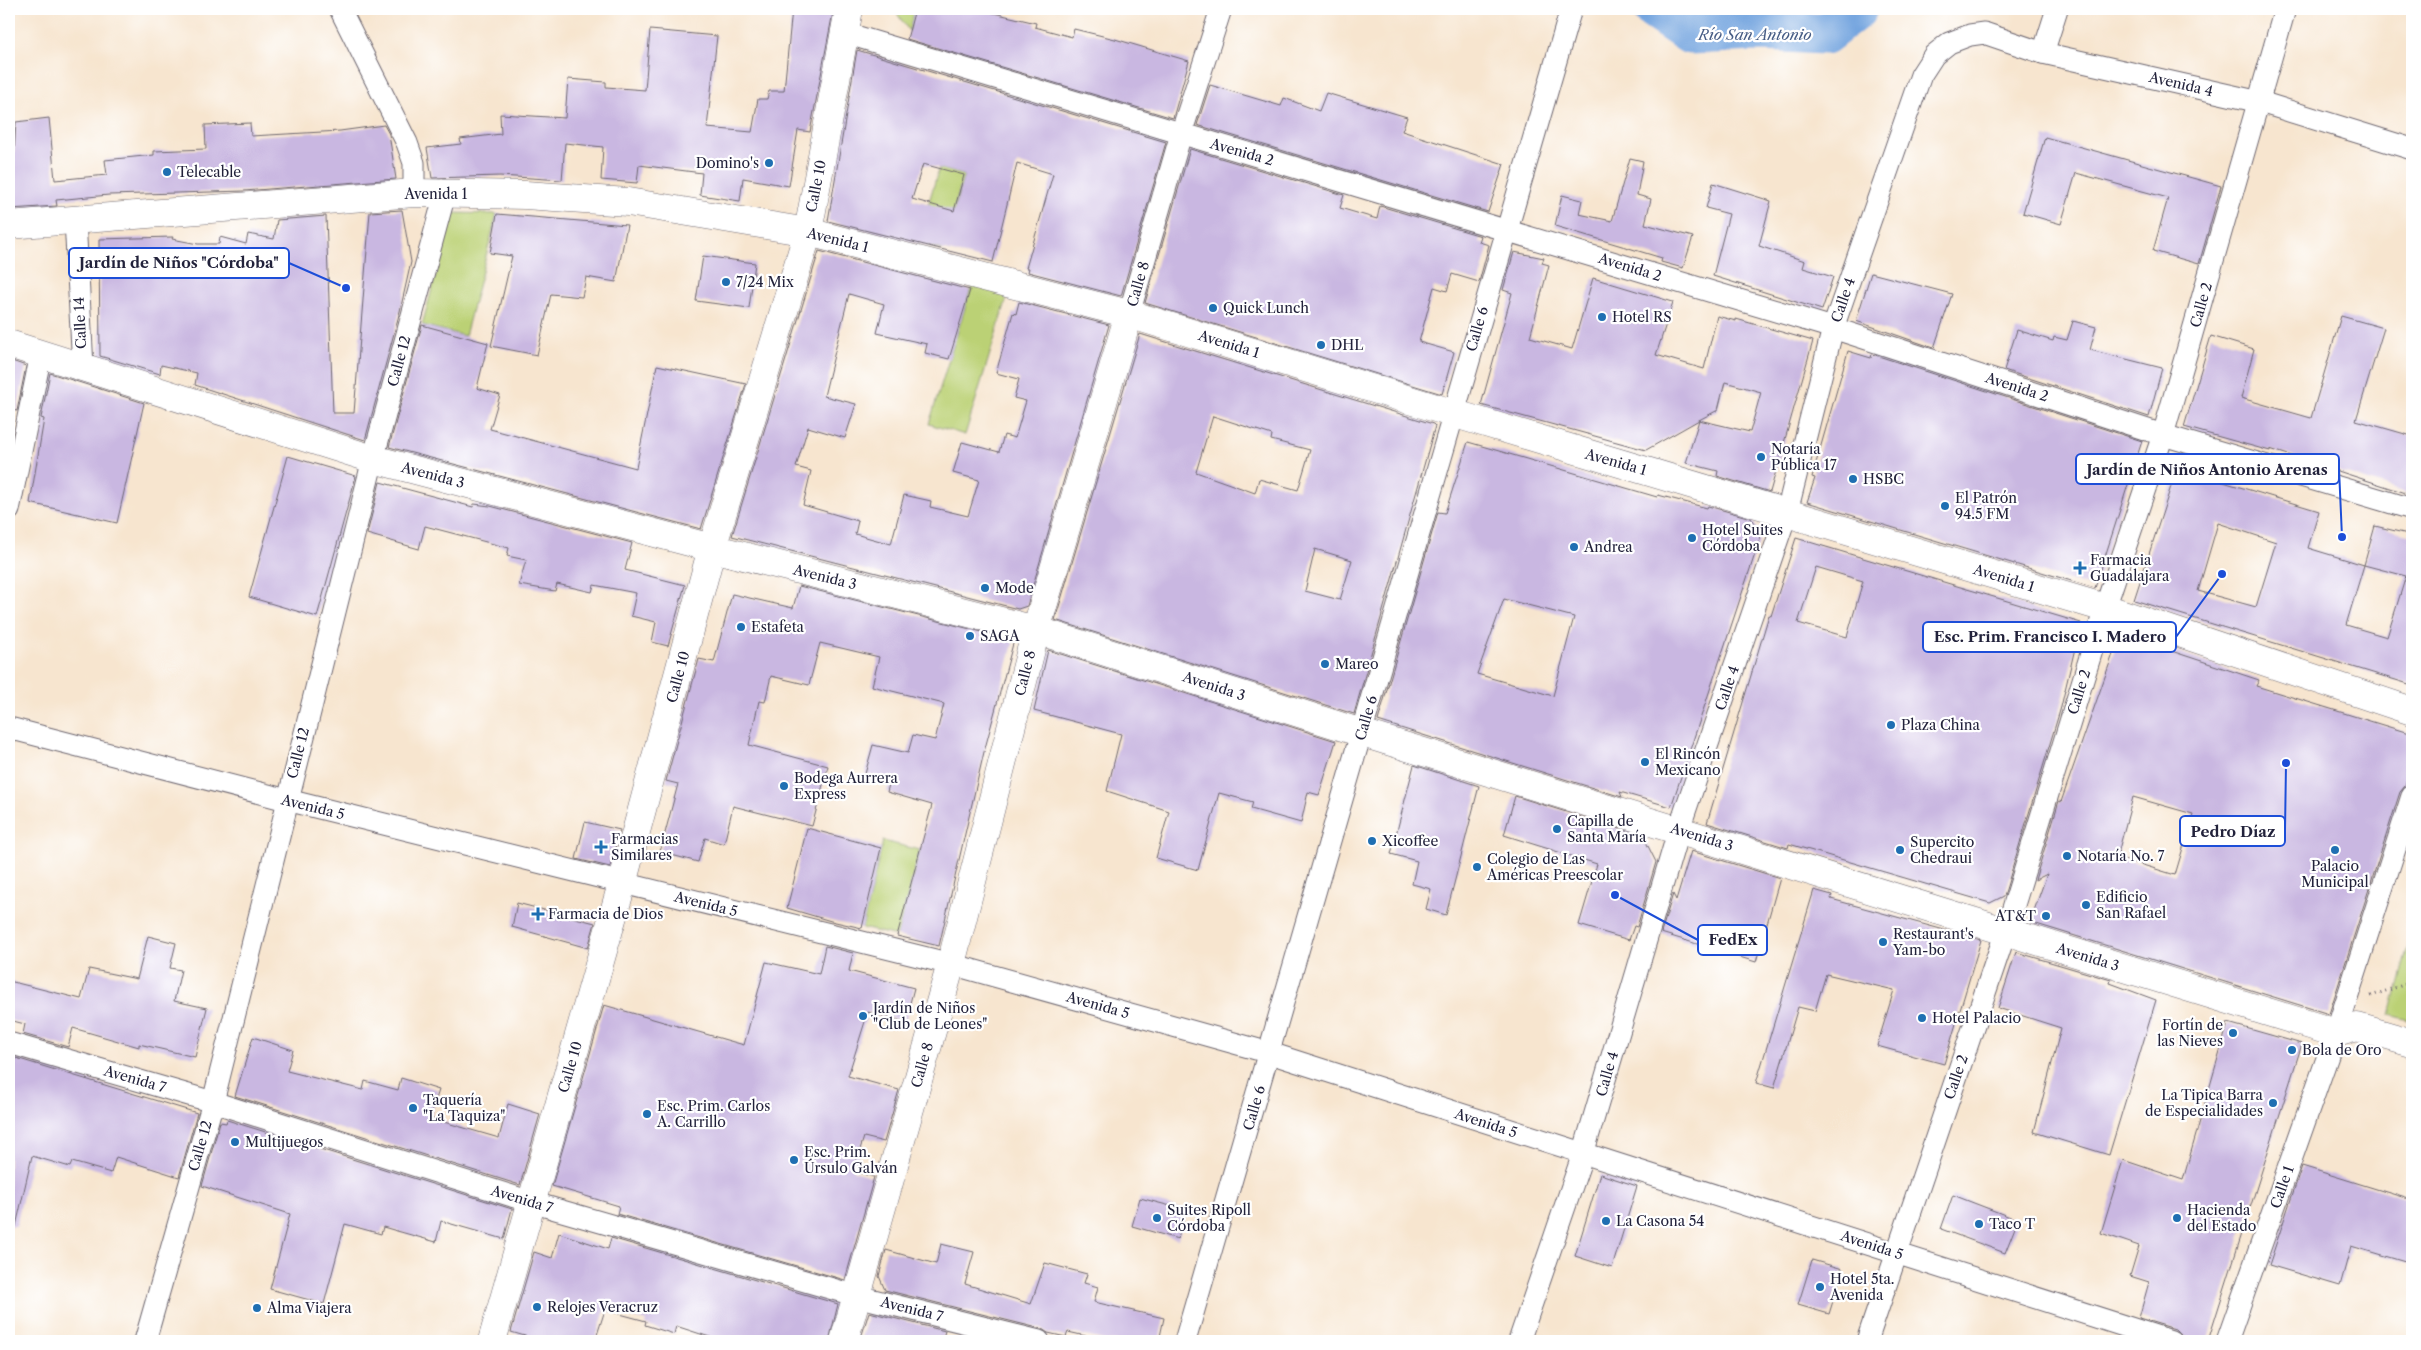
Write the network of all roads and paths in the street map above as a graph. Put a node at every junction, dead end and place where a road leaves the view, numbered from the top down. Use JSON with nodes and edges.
{"nodes":[{"id":1,"x":340,"y":9,"type":"edge"},
{"id":2,"x":1220,"y":9,"type":"edge"},
{"id":3,"x":1571,"y":9,"type":"edge"},
{"id":4,"x":2057,"y":9,"type":"edge"},
{"id":5,"x":2285,"y":9,"type":"edge"},
{"id":6,"x":847,"y":21,"type":"edge"},
{"id":7,"x":1948,"y":43,"type":"joint"},
{"id":8,"x":2043,"y":53,"type":"junction"},
{"id":9,"x":2260,"y":102,"type":"junction"},
{"id":10,"x":1181,"y":134,"type":"junction"},
{"id":11,"x":2412,"y":149,"type":"edge"},
{"id":12,"x":414,"y":193,"type":"junction"},
{"id":13,"x":444,"y":194,"type":"junction"},
{"id":14,"x":75,"y":220,"type":"junction"},
{"id":15,"x":9,"y":226,"type":"edge"},
{"id":16,"x":1506,"y":229,"type":"junction"},
{"id":17,"x":808,"y":232,"type":"junction"},
{"id":18,"x":1129,"y":314,"type":"junction"},
{"id":19,"x":1833,"y":328,"type":"junction"},
{"id":20,"x":9,"y":344,"type":"edge"},
{"id":21,"x":41,"y":354,"type":"junction"},
{"id":22,"x":82,"y":367,"type":"junction"},
{"id":23,"x":1452,"y":413,"type":"junction"},
{"id":24,"x":2164,"y":435,"type":"junction"},
{"id":25,"x":373,"y":459,"type":"junction"},
{"id":26,"x":2412,"y":509,"type":"edge"},
{"id":27,"x":9,"y":510,"type":"edge"},
{"id":28,"x":1787,"y":512,"type":"junction"},
{"id":29,"x":712,"y":548,"type":"junction"},
{"id":30,"x":2105,"y":608,"type":"junction"},
{"id":31,"x":1036,"y":630,"type":"junction"},
{"id":32,"x":2412,"y":711,"type":"edge"},
{"id":33,"x":9,"y":728,"type":"edge"},
{"id":34,"x":1362,"y":733,"type":"junction"},
{"id":35,"x":2412,"y":796,"type":"edge"},
{"id":36,"x":286,"y":800,"type":"junction"},
{"id":37,"x":1679,"y":829,"type":"junction"},
{"id":38,"x":622,"y":884,"type":"junction"},
{"id":39,"x":2006,"y":931,"type":"junction"},
{"id":40,"x":951,"y":964,"type":"junction"},
{"id":41,"x":2412,"y":982,"type":"edge"},
{"id":42,"x":2345,"y":1006,"type":"junction"},
{"id":43,"x":2336,"y":1033,"type":"junction"},
{"id":44,"x":9,"y":1043,"type":"edge"},
{"id":45,"x":2412,"y":1043,"type":"edge"},
{"id":46,"x":1270,"y":1053,"type":"junction"},
{"id":47,"x":213,"y":1102,"type":"junction"},
{"id":48,"x":1583,"y":1154,"type":"junction"},
{"id":49,"x":531,"y":1202,"type":"junction"},
{"id":50,"x":1896,"y":1253,"type":"junction"},
{"id":51,"x":856,"y":1296,"type":"junction"},
{"id":52,"x":144,"y":1341,"type":"edge"},
{"id":53,"x":492,"y":1341,"type":"edge"},
{"id":54,"x":844,"y":1341,"type":"edge"},
{"id":55,"x":1039,"y":1341,"type":"edge"},
{"id":56,"x":1185,"y":1341,"type":"edge"},
{"id":57,"x":1519,"y":1341,"type":"edge"},
{"id":58,"x":1867,"y":1341,"type":"edge"},
{"id":59,"x":2171,"y":1341,"type":"edge"},
{"id":60,"x":2227,"y":1341,"type":"edge"}],
"edges":[{"from":1,"to":12,"type":"street"},
{"from":2,"to":10,"type":"street","name":"Calle 8"},
{"from":3,"to":16,"type":"street","name":"Calle 6"},
{"from":4,"to":8,"type":"street"},
{"from":5,"to":9,"type":"street","name":"Calle 2"},
{"from":6,"to":10,"type":"street","name":"Avenida 2"},
{"from":6,"to":17,"type":"main road","name":"Calle 10"},
{"from":7,"to":8,"type":"street","name":"Avenida 4"},
{"from":7,"to":19,"type":"street","name":"Calle 4"},
{"from":8,"to":9,"type":"street","name":"Avenida 4"},
{"from":9,"to":11,"type":"street","name":"Avenida 4"},
{"from":9,"to":24,"type":"street","name":"Calle 2"},
{"from":10,"to":16,"type":"street","name":"Avenida 2"},
{"from":10,"to":18,"type":"street","name":"Calle 8"},
{"from":12,"to":13,"type":"main road","name":"Avenida 1"},
{"from":12,"to":14,"type":"main road","name":"Avenida 1"},
{"from":13,"to":17,"type":"main road","name":"Avenida 1"},
{"from":13,"to":25,"type":"street","name":"Calle 12"},
{"from":14,"to":15,"type":"main road","name":"Avenida 1"},
{"from":14,"to":22,"type":"street","name":"Calle 14"},
{"from":16,"to":19,"type":"street","name":"Avenida 2"},
{"from":16,"to":23,"type":"street","name":"Calle 6"},
{"from":17,"to":18,"type":"main road","name":"Avenida 1"},
{"from":17,"to":29,"type":"main road","name":"Calle 10"},
{"from":18,"to":23,"type":"main road","name":"Avenida 1"},
{"from":18,"to":31,"type":"main road","name":"Calle 8"},
{"from":19,"to":24,"type":"street","name":"Avenida 2"},
{"from":19,"to":28,"type":"street","name":"Calle 4"},
{"from":20,"to":21,"type":"main road","name":"Avenida 3"},
{"from":21,"to":22,"type":"main road","name":"Avenida 3"},
{"from":21,"to":27,"type":"street"},
{"from":22,"to":25,"type":"main road","name":"Avenida 3"},
{"from":23,"to":28,"type":"main road","name":"Avenida 1"},
{"from":23,"to":34,"type":"street","name":"Calle 6"},
{"from":24,"to":26,"type":"street","name":"Avenida 2"},
{"from":24,"to":30,"type":"street","name":"Calle 2"},
{"from":25,"to":29,"type":"main road","name":"Avenida 3"},
{"from":25,"to":36,"type":"street","name":"Calle 12"},
{"from":28,"to":30,"type":"main road","name":"Avenida 1"},
{"from":28,"to":37,"type":"street","name":"Calle 4"},
{"from":29,"to":31,"type":"main road","name":"Avenida 3"},
{"from":29,"to":38,"type":"main road","name":"Calle 10"},
{"from":30,"to":32,"type":"main road","name":"Avenida 1"},
{"from":30,"to":39,"type":"street","name":"Calle 2"},
{"from":31,"to":34,"type":"main road","name":"Avenida 3"},
{"from":31,"to":40,"type":"main road","name":"Calle 8"},
{"from":33,"to":36,"type":"street","name":"Avenida 5"},
{"from":34,"to":37,"type":"main road","name":"Avenida 3"},
{"from":34,"to":46,"type":"street","name":"Calle 6"},
{"from":35,"to":42,"type":"street","name":"Calle 1"},
{"from":36,"to":38,"type":"street","name":"Avenida 5"},
{"from":36,"to":47,"type":"street","name":"Calle 12"},
{"from":37,"to":39,"type":"main road","name":"Avenida 3"},
{"from":37,"to":48,"type":"street","name":"Calle 4"},
{"from":38,"to":40,"type":"street","name":"Avenida 5"},
{"from":38,"to":49,"type":"main road","name":"Calle 10"},
{"from":39,"to":43,"type":"main road","name":"Avenida 3"},
{"from":39,"to":50,"type":"street","name":"Calle 2"},
{"from":40,"to":46,"type":"street","name":"Avenida 5"},
{"from":40,"to":51,"type":"main road","name":"Calle 8"},
{"from":41,"to":42,"type":"path"},
{"from":42,"to":43,"type":"street","name":"Calle 1"},
{"from":43,"to":45,"type":"main road"},
{"from":43,"to":60,"type":"street","name":"Calle 1"},
{"from":44,"to":47,"type":"street","name":"Avenida 7"},
{"from":46,"to":48,"type":"street","name":"Avenida 5"},
{"from":46,"to":56,"type":"street","name":"Calle 6"},
{"from":47,"to":49,"type":"street","name":"Avenida 7"},
{"from":47,"to":52,"type":"street","name":"Calle 12"},
{"from":48,"to":50,"type":"street","name":"Avenida 5"},
{"from":48,"to":57,"type":"street","name":"Calle 4"},
{"from":49,"to":51,"type":"street","name":"Avenida 7"},
{"from":49,"to":53,"type":"main road","name":"Calle 10"},
{"from":50,"to":58,"type":"street","name":"Calle 2"},
{"from":50,"to":59,"type":"street","name":"Avenida 5"},
{"from":51,"to":54,"type":"main road","name":"Calle 8"},
{"from":51,"to":55,"type":"street","name":"Avenida 7"}]}
